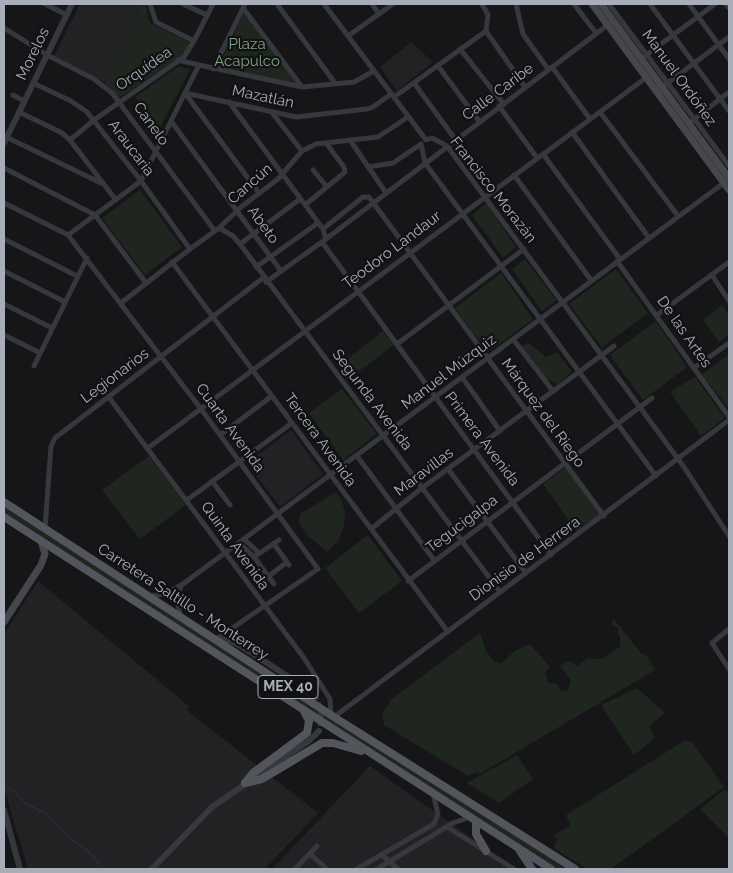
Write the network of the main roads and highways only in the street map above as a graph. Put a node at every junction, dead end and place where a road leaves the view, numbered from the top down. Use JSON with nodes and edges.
{"nodes":[{"id":1,"x":592,"y":4,"type":"edge"},
{"id":2,"x":601,"y":4,"type":"edge"},
{"id":3,"x":611,"y":23,"type":"junction"},
{"id":4,"x":727,"y":180,"type":"edge"},
{"id":5,"x":729,"y":190,"type":"edge"},
{"id":6,"x":4,"y":502,"type":"edge"},
{"id":7,"x":4,"y":517,"type":"edge"},
{"id":8,"x":41,"y":541,"type":"junction"},
{"id":9,"x":4,"y":622,"type":"edge"},
{"id":10,"x":302,"y":710,"type":"junction"},
{"id":11,"x":365,"y":752,"type":"junction"},
{"id":12,"x":473,"y":819,"type":"junction"},
{"id":13,"x":519,"y":849,"type":"junction"},
{"id":14,"x":486,"y":852,"type":"road end"},
{"id":15,"x":532,"y":869,"type":"edge"},
{"id":16,"x":550,"y":869,"type":"edge"},
{"id":17,"x":575,"y":869,"type":"edge"}],
"edges":[{"from":1,"to":3,"type":"main road"},
{"from":2,"to":3,"type":"main road"},
{"from":3,"to":4,"type":"main road"},
{"from":4,"to":5,"type":"main road"},
{"from":6,"to":17,"type":"main road","name":"Carretera Saltillo - Monterrey","number":"MEX 40"},
{"from":7,"to":8,"type":"main road","name":"Carretera Saltillo - Monterrey","number":"MEX 40"},
{"from":8,"to":9,"type":"main road"},
{"from":8,"to":10,"type":"main road","name":"Carretera Saltillo - Monterrey","number":"MEX 40"},
{"from":10,"to":11,"type":"main road","name":"Carretera Saltillo - Monterrey","number":"MEX 40"},
{"from":10,"to":11,"type":"main road"},
{"from":11,"to":12,"type":"main road","name":"Carretera Saltillo - Monterrey","number":"MEX 40"},
{"from":12,"to":13,"type":"main road","name":"Carretera Saltillo - Monterrey","number":"MEX 40"},
{"from":12,"to":14,"type":"main road"},
{"from":13,"to":15,"type":"main road"},
{"from":13,"to":16,"type":"main road","name":"Carretera Saltillo - Monterrey","number":"MEX 40"}]}
